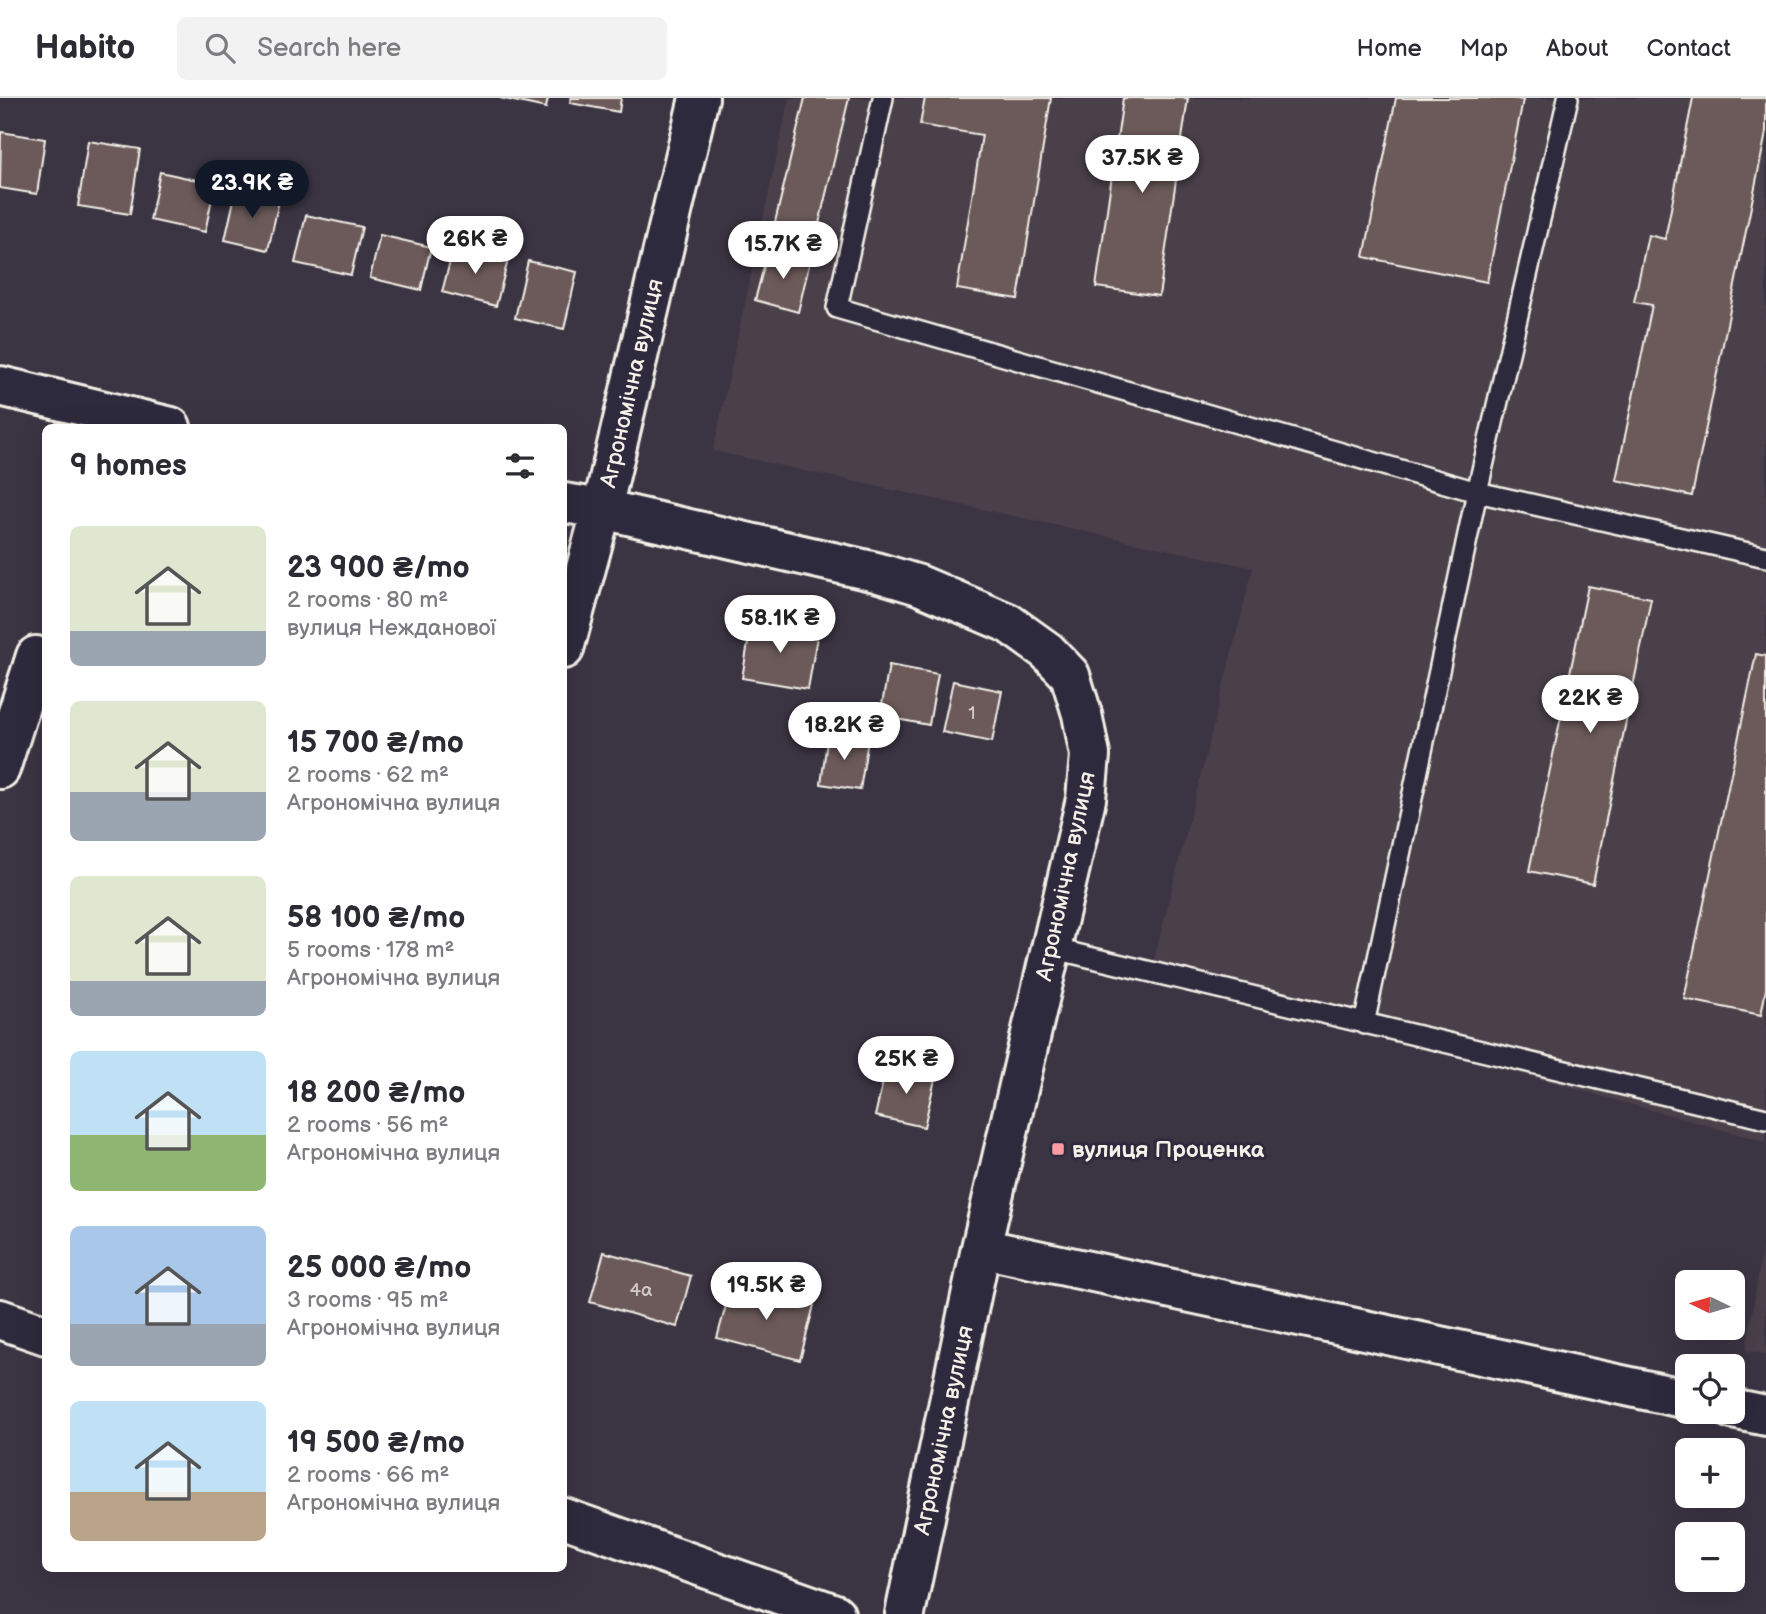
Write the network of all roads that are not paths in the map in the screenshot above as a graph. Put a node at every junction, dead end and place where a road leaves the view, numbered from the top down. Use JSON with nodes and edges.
{"nodes":[{"id":1,"x":699,"y":98,"type":"edge"},
{"id":2,"x":883,"y":98,"type":"edge"},
{"id":3,"x":1568,"y":98,"type":"edge"},
{"id":4,"x":0,"y":386,"type":"edge"},
{"id":5,"x":158,"y":424,"type":"edge"},
{"id":6,"x":1477,"y":492,"type":"junction"},
{"id":7,"x":567,"y":503,"type":"edge"},
{"id":8,"x":602,"y":509,"type":"junction"},
{"id":9,"x":1766,"y":557,"type":"edge"},
{"id":10,"x":567,"y":638,"type":"edge"},
{"id":11,"x":36,"y":656,"type":"dead end"},
{"id":12,"x":0,"y":769,"type":"edge"},
{"id":13,"x":1051,"y":948,"type":"junction"},
{"id":14,"x":1364,"y":1024,"type":"junction"},
{"id":15,"x":1766,"y":1119,"type":"edge"},
{"id":16,"x":981,"y":1248,"type":"junction"},
{"id":17,"x":0,"y":1319,"type":"edge"},
{"id":18,"x":42,"y":1334,"type":"edge"},
{"id":19,"x":1675,"y":1396,"type":"edge"},
{"id":20,"x":1745,"y":1412,"type":"edge"},
{"id":21,"x":1766,"y":1416,"type":"edge"},
{"id":22,"x":567,"y":1519,"type":"edge"},
{"id":23,"x":835,"y":1614,"type":"edge"},
{"id":24,"x":905,"y":1614,"type":"edge"}],
"edges":[{"from":1,"to":8,"type":"street","name":"Агрономічна вулиця"},
{"from":2,"to":6,"type":"lane"},
{"from":3,"to":6,"type":"lane"},
{"from":4,"to":5,"type":"street"},
{"from":6,"to":9,"type":"lane"},
{"from":6,"to":14,"type":"lane"},
{"from":7,"to":8,"type":"street"},
{"from":8,"to":10,"type":"street"},
{"from":8,"to":13,"type":"street","name":"Агрономічна вулиця"},
{"from":11,"to":12,"type":"street"},
{"from":13,"to":14,"type":"lane"},
{"from":13,"to":16,"type":"street","name":"Агрономічна вулиця"},
{"from":14,"to":15,"type":"lane"},
{"from":16,"to":19,"type":"street"},
{"from":16,"to":24,"type":"street","name":"Агрономічна вулиця"},
{"from":17,"to":18,"type":"street"},
{"from":20,"to":21,"type":"street"},
{"from":22,"to":23,"type":"street"}]}
